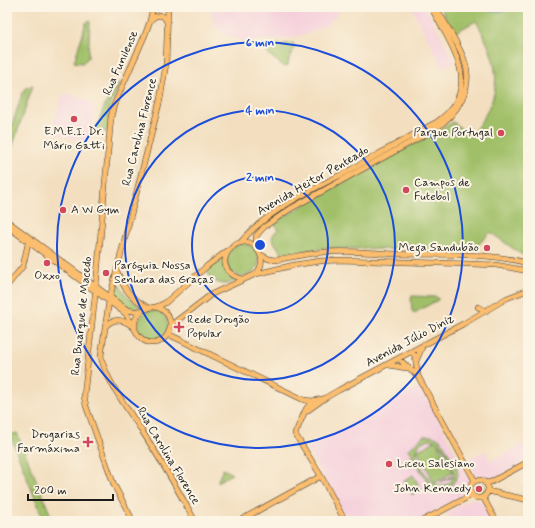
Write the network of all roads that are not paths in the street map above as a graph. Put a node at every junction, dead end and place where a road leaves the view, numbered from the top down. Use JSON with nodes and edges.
{"nodes":[{"id":1,"x":153,"y":7,"type":"edge"},
{"id":2,"x":168,"y":7,"type":"edge"},
{"id":3,"x":431,"y":7,"type":"edge"},
{"id":4,"x":436,"y":7,"type":"edge"},
{"id":5,"x":150,"y":21,"type":"junction"},
{"id":6,"x":168,"y":23,"type":"junction"},
{"id":7,"x":114,"y":105,"type":"joint"},
{"id":8,"x":7,"y":221,"type":"edge"},
{"id":9,"x":7,"y":226,"type":"edge"},
{"id":10,"x":29,"y":239,"type":"junction"},
{"id":11,"x":241,"y":242,"type":"junction"},
{"id":12,"x":257,"y":249,"type":"junction"},
{"id":13,"x":227,"y":251,"type":"junction"},
{"id":14,"x":260,"y":255,"type":"junction"},
{"id":15,"x":470,"y":255,"type":"junction"},
{"id":16,"x":528,"y":263,"type":"edge"},
{"id":17,"x":471,"y":264,"type":"junction"},
{"id":18,"x":116,"y":270,"type":"junction"},
{"id":19,"x":527,"y":271,"type":"edge"},
{"id":20,"x":256,"y":274,"type":"junction"},
{"id":21,"x":243,"y":279,"type":"junction"},
{"id":22,"x":7,"y":286,"type":"edge"},
{"id":23,"x":95,"y":289,"type":"junction"},
{"id":24,"x":528,"y":290,"type":"edge"},
{"id":25,"x":109,"y":299,"type":"junction"},
{"id":26,"x":478,"y":306,"type":"dead end"},
{"id":27,"x":156,"y":307,"type":"junction"},
{"id":28,"x":150,"y":308,"type":"junction"},
{"id":29,"x":141,"y":311,"type":"junction"},
{"id":30,"x":486,"y":311,"type":"junction"},
{"id":31,"x":171,"y":325,"type":"junction"},
{"id":32,"x":104,"y":327,"type":"junction"},
{"id":33,"x":135,"y":328,"type":"junction"},
{"id":34,"x":168,"y":334,"type":"junction"},
{"id":35,"x":423,"y":345,"type":"junction"},
{"id":36,"x":412,"y":352,"type":"junction"},
{"id":37,"x":399,"y":359,"type":"junction"},
{"id":38,"x":416,"y":362,"type":"junction"},
{"id":39,"x":388,"y":365,"type":"junction"},
{"id":40,"x":410,"y":369,"type":"junction"},
{"id":41,"x":418,"y":376,"type":"junction"},
{"id":42,"x":325,"y":398,"type":"junction"},
{"id":43,"x":304,"y":400,"type":"junction"},
{"id":44,"x":312,"y":401,"type":"junction"},
{"id":45,"x":305,"y":411,"type":"junction"},
{"id":46,"x":528,"y":463,"type":"edge"},
{"id":47,"x":321,"y":476,"type":"junction"},
{"id":48,"x":475,"y":481,"type":"junction"},
{"id":49,"x":485,"y":483,"type":"junction"},
{"id":50,"x":488,"y":490,"type":"junction"},
{"id":51,"x":472,"y":495,"type":"junction"},
{"id":52,"x":483,"y":497,"type":"junction"},
{"id":53,"x":528,"y":500,"type":"edge"},
{"id":54,"x":133,"y":521,"type":"edge"},
{"id":55,"x":195,"y":521,"type":"edge"},
{"id":56,"x":239,"y":521,"type":"edge"},
{"id":57,"x":345,"y":521,"type":"edge"},
{"id":58,"x":422,"y":521,"type":"edge"},
{"id":59,"x":496,"y":521,"type":"edge"}],
"edges":[{"from":1,"to":5,"type":"main road","name":"Rua Funilense"},
{"from":2,"to":6,"type":"main road","name":"Rua Carolina Florence"},
{"from":3,"to":11,"type":"main road","name":"Avenida Heitor Penteado"},
{"from":4,"to":12,"type":"main road","name":"Avenida Heitor Penteado"},
{"from":5,"to":6,"type":"main road"},
{"from":5,"to":7,"type":"main road","name":"Rua Funilense"},
{"from":6,"to":18,"type":"main road","name":"Rua Carolina Florence"},
{"from":7,"to":23,"type":"main road","name":"Rua Buarque de Macedo"},
{"from":8,"to":10,"type":"main road"},
{"from":9,"to":10,"type":"main road"},
{"from":10,"to":22,"type":"main road"},
{"from":10,"to":23,"type":"main road"},
{"from":11,"to":12,"type":"main road"},
{"from":11,"to":13,"type":"main road"},
{"from":12,"to":14,"type":"main road"},
{"from":13,"to":21,"type":"main road"},
{"from":13,"to":27,"type":"main road"},
{"from":14,"to":15,"type":"main road"},
{"from":14,"to":20,"type":"main road"},
{"from":15,"to":16,"type":"main road"},
{"from":15,"to":17,"type":"main road"},
{"from":16,"to":19,"type":"main road"},
{"from":17,"to":19,"type":"main road"},
{"from":17,"to":20,"type":"main road"},
{"from":18,"to":25,"type":"main road","name":"Rua Carolina Florence"},
{"from":18,"to":28,"type":"main road"},
{"from":20,"to":21,"type":"main road"},
{"from":21,"to":31,"type":"main road"},
{"from":23,"to":25,"type":"main road"},
{"from":23,"to":54,"type":"main road","name":"Rua Buarque de Macedo"},
{"from":24,"to":30,"type":"main road","name":"Avenida Júlio Diniz"},
{"from":25,"to":29,"type":"main road"},
{"from":25,"to":32,"type":"main road","name":"Rua Carolina Florence"},
{"from":25,"to":33,"type":"main road"},
{"from":26,"to":30,"type":"main road"},
{"from":27,"to":28,"type":"main road"},
{"from":27,"to":31,"type":"main road"},
{"from":28,"to":29,"type":"main road"},
{"from":29,"to":33,"type":"main road"},
{"from":30,"to":35,"type":"main road","name":"Avenida Júlio Diniz"},
{"from":31,"to":34,"type":"main road"},
{"from":32,"to":33,"type":"main road"},
{"from":32,"to":55,"type":"main road","name":"Rua Carolina Florence"},
{"from":33,"to":34,"type":"main road"},
{"from":34,"to":43,"type":"main road"},
{"from":35,"to":36,"type":"main road","name":"Avenida Júlio Diniz"},
{"from":35,"to":38,"type":"main road"},
{"from":36,"to":37,"type":"main road","name":"Avenida Júlio Diniz"},
{"from":36,"to":38,"type":"main road"},
{"from":37,"to":39,"type":"main road","name":"Avenida Júlio Diniz"},
{"from":37,"to":40,"type":"main road"},
{"from":38,"to":41,"type":"main road"},
{"from":39,"to":40,"type":"main road"},
{"from":39,"to":42,"type":"main road","name":"Avenida Júlio Diniz"},
{"from":40,"to":41,"type":"main road"},
{"from":41,"to":48,"type":"main road"},
{"from":42,"to":44,"type":"main road"},
{"from":42,"to":45,"type":"main road","name":"Avenida Júlio Diniz"},
{"from":43,"to":44,"type":"main road"},
{"from":43,"to":45,"type":"main road"},
{"from":44,"to":45,"type":"main road"},
{"from":45,"to":47,"type":"main road"},
{"from":46,"to":49,"type":"main road"},
{"from":46,"to":50,"type":"main road"},
{"from":47,"to":56,"type":"main road"},
{"from":47,"to":57,"type":"main road"},
{"from":48,"to":49,"type":"main road"},
{"from":48,"to":51,"type":"main road"},
{"from":49,"to":50,"type":"main road"},
{"from":50,"to":52,"type":"main road"},
{"from":50,"to":53,"type":"main road"},
{"from":51,"to":52,"type":"main road"},
{"from":51,"to":58,"type":"main road"},
{"from":52,"to":59,"type":"main road"}]}
